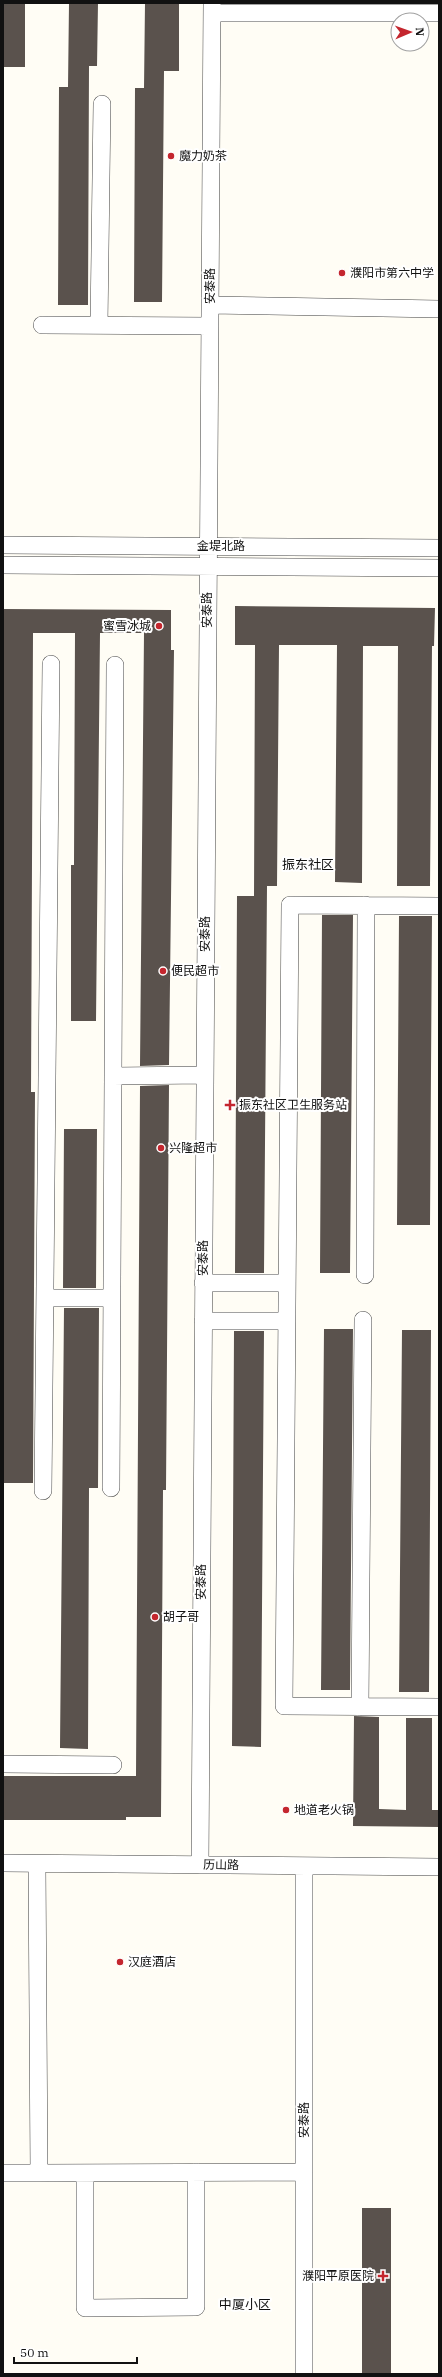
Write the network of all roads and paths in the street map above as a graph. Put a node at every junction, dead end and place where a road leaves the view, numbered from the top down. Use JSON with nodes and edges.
{"nodes":[{"id":1,"x":212,"y":8,"type":"edge"},
{"id":2,"x":439,"y":13,"type":"edge"},
{"id":3,"x":102,"y":104,"type":"dead end"},
{"id":4,"x":210,"y":305,"type":"junction"},
{"id":5,"x":439,"y":309,"type":"edge"},
{"id":6,"x":42,"y":325,"type":"dead end"},
{"id":7,"x":99,"y":325,"type":"junction"},
{"id":8,"x":210,"y":326,"type":"junction"},
{"id":9,"x":3,"y":545,"type":"edge"},
{"id":10,"x":208,"y":546,"type":"junction"},
{"id":11,"x":439,"y":548,"type":"edge"},
{"id":12,"x":3,"y":565,"type":"edge"},
{"id":13,"x":208,"y":566,"type":"junction"},
{"id":14,"x":439,"y":568,"type":"edge"},
{"id":15,"x":51,"y":664,"type":"dead end"},
{"id":16,"x":115,"y":665,"type":"dead end"},
{"id":17,"x":366,"y":905,"type":"junction"},
{"id":18,"x":439,"y":906,"type":"edge"},
{"id":19,"x":204,"y":1075,"type":"junction"},
{"id":20,"x":113,"y":1076,"type":"junction"},
{"id":21,"x":365,"y":1275,"type":"dead end"},
{"id":22,"x":203,"y":1283,"type":"junction"},
{"id":23,"x":287,"y":1283,"type":"junction"},
{"id":24,"x":45,"y":1298,"type":"junction"},
{"id":25,"x":112,"y":1298,"type":"junction"},
{"id":26,"x":203,"y":1320,"type":"junction"},
{"id":27,"x":287,"y":1320,"type":"junction"},
{"id":28,"x":363,"y":1320,"type":"dead end"},
{"id":29,"x":111,"y":1488,"type":"dead end"},
{"id":30,"x":43,"y":1491,"type":"dead end"},
{"id":31,"x":360,"y":1707,"type":"junction"},
{"id":32,"x":439,"y":1708,"type":"edge"},
{"id":33,"x":3,"y":1764,"type":"edge"},
{"id":34,"x":113,"y":1765,"type":"dead end"},
{"id":35,"x":3,"y":1863,"type":"edge"},
{"id":36,"x":37,"y":1864,"type":"junction"},
{"id":37,"x":200,"y":1865,"type":"junction"},
{"id":38,"x":304,"y":1866,"type":"junction"},
{"id":39,"x":439,"y":1867,"type":"edge"},
{"id":40,"x":85,"y":2172,"type":"junction"},
{"id":41,"x":196,"y":2172,"type":"junction"},
{"id":42,"x":304,"y":2172,"type":"junction"},
{"id":43,"x":3,"y":2173,"type":"edge"},
{"id":44,"x":39,"y":2173,"type":"junction"},
{"id":45,"x":304,"y":2374,"type":"edge"}],
"edges":[{"from":1,"to":2,"type":"street"},
{"from":1,"to":4,"type":"street","name":"安泰路"},
{"from":3,"to":7,"type":"street"},
{"from":4,"to":5,"type":"street"},
{"from":4,"to":8,"type":"street","name":"安泰路"},
{"from":6,"to":7,"type":"street"},
{"from":7,"to":8,"type":"street"},
{"from":8,"to":10,"type":"street","name":"安泰路"},
{"from":9,"to":10,"type":"street","name":"金堤北路"},
{"from":10,"to":11,"type":"street","name":"金堤北路"},
{"from":10,"to":13,"type":"street","name":"安泰路"},
{"from":12,"to":13,"type":"street","name":"金堤北路"},
{"from":13,"to":14,"type":"street","name":"金堤北路"},
{"from":13,"to":19,"type":"street","name":"安泰路"},
{"from":15,"to":24,"type":"street"},
{"from":16,"to":20,"type":"street"},
{"from":17,"to":18,"type":"street"},
{"from":17,"to":21,"type":"street"},
{"from":17,"to":23,"type":"street"},
{"from":19,"to":20,"type":"street"},
{"from":19,"to":22,"type":"street","name":"安泰路"},
{"from":20,"to":25,"type":"street"},
{"from":22,"to":23,"type":"street"},
{"from":22,"to":26,"type":"street","name":"安泰路"},
{"from":23,"to":27,"type":"street"},
{"from":24,"to":25,"type":"street"},
{"from":24,"to":30,"type":"street"},
{"from":25,"to":29,"type":"street"},
{"from":26,"to":27,"type":"street"},
{"from":26,"to":37,"type":"street","name":"安泰路"},
{"from":27,"to":31,"type":"street"},
{"from":28,"to":31,"type":"street"},
{"from":31,"to":32,"type":"street"},
{"from":33,"to":34,"type":"street"},
{"from":35,"to":36,"type":"street","name":"历山路"},
{"from":36,"to":37,"type":"street","name":"历山路"},
{"from":36,"to":44,"type":"street"},
{"from":37,"to":38,"type":"street","name":"历山路"},
{"from":38,"to":39,"type":"street","name":"历山路"},
{"from":38,"to":42,"type":"street","name":"安泰路"},
{"from":40,"to":41,"type":"street"},
{"from":40,"to":41,"type":"street"},
{"from":40,"to":44,"type":"street"},
{"from":41,"to":42,"type":"street"},
{"from":42,"to":45,"type":"street","name":"安泰路"},
{"from":43,"to":44,"type":"street"}]}
